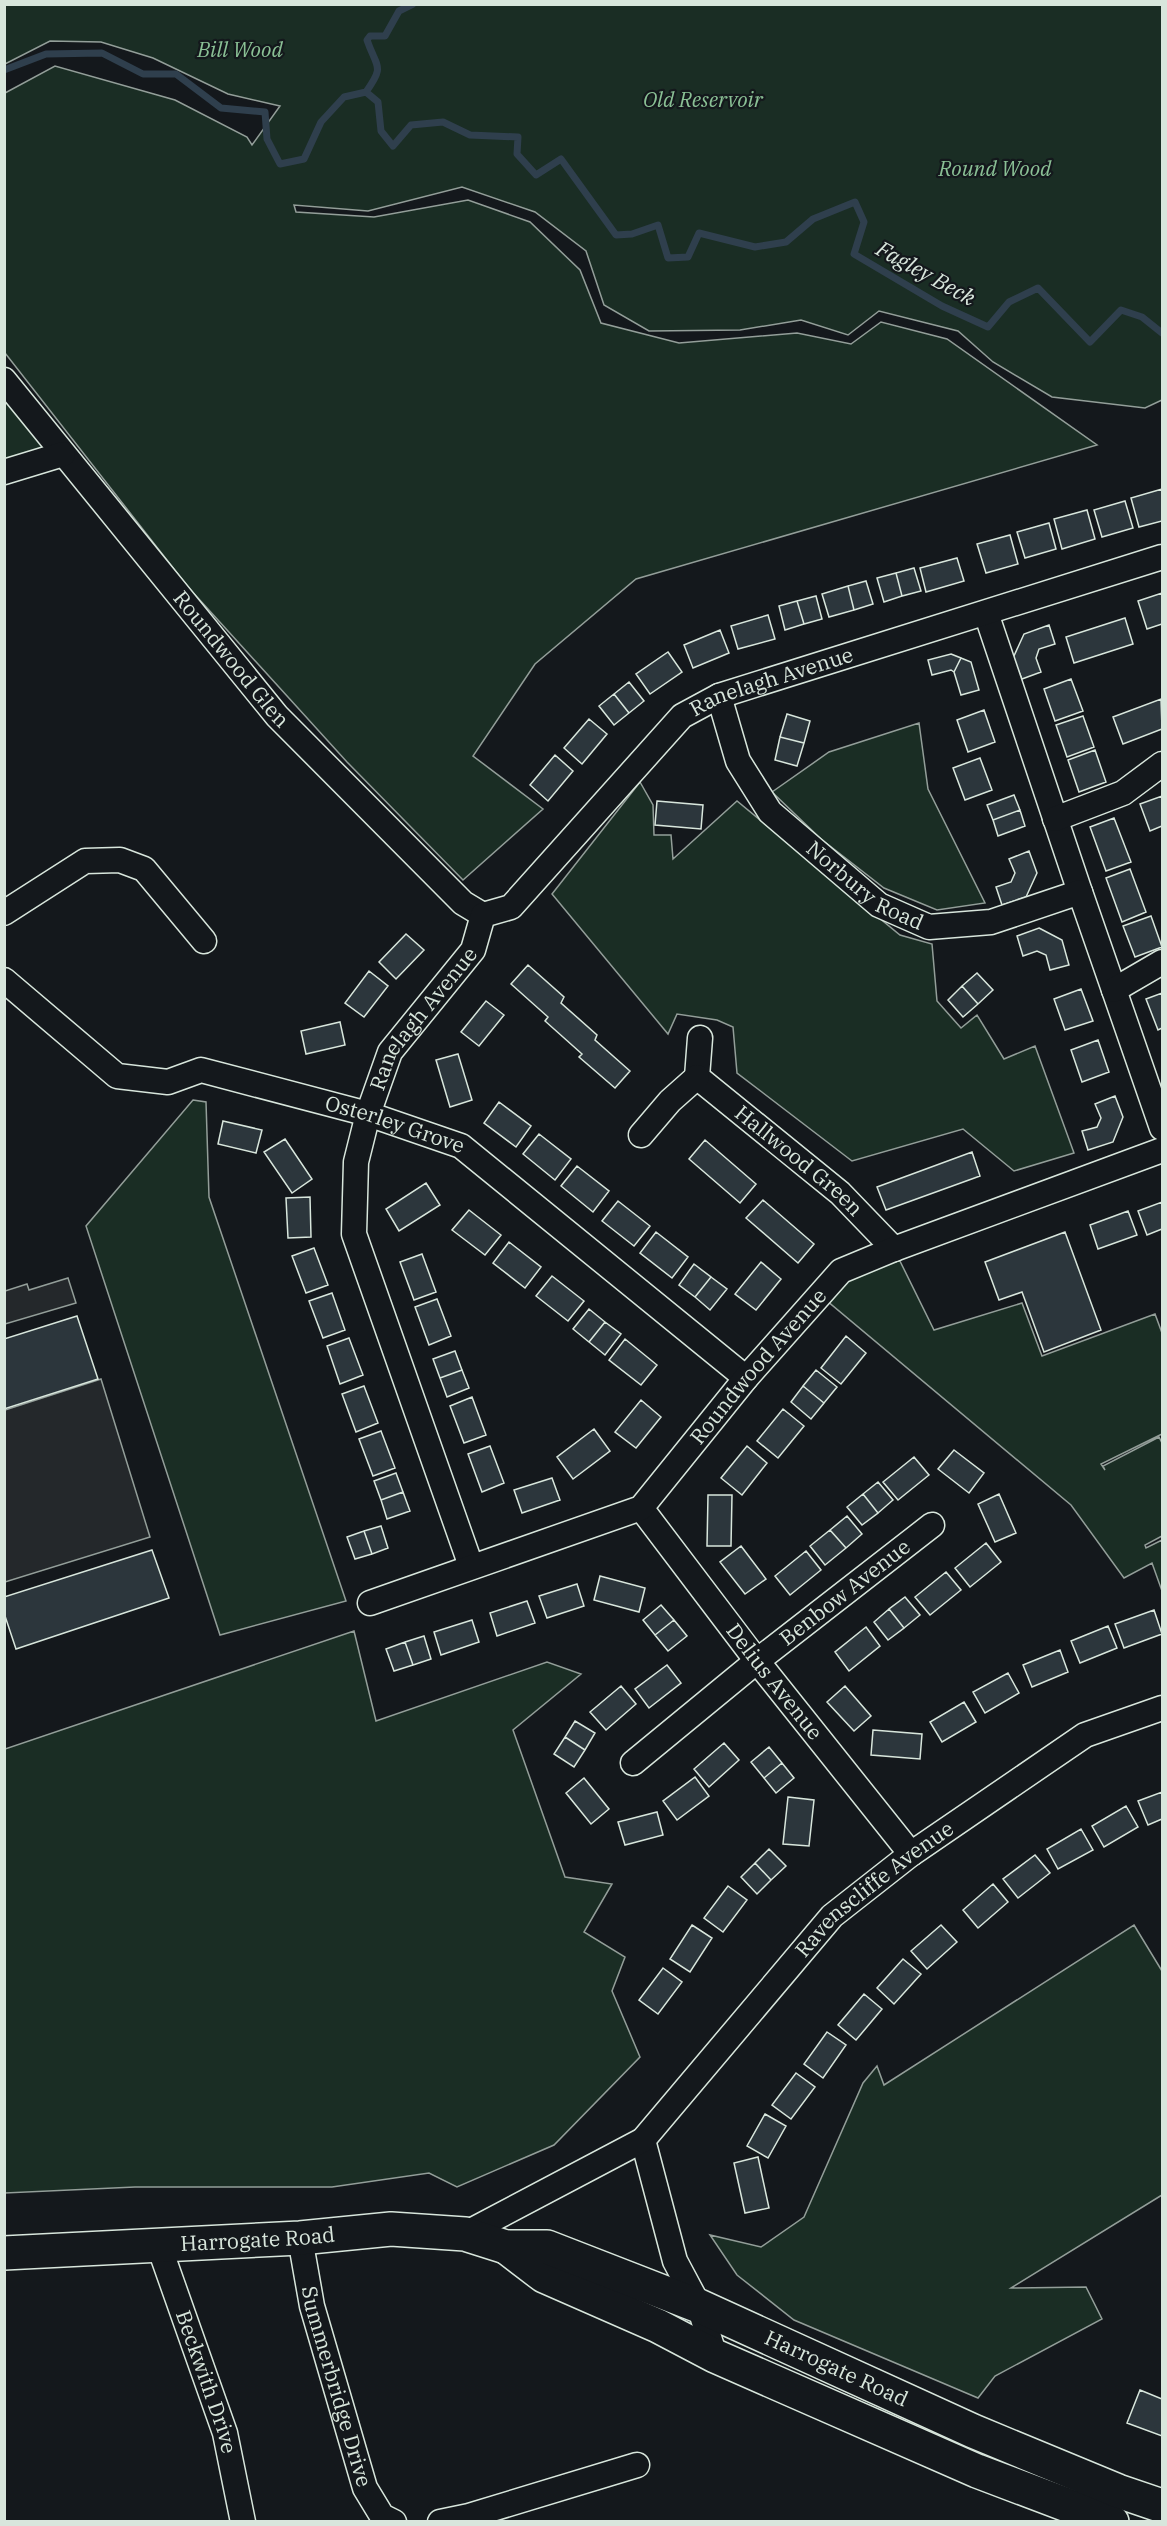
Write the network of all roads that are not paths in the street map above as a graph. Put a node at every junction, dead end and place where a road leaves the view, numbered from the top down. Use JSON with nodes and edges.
{"nodes":[{"id":1,"x":4,"y":380,"type":"edge"},
{"id":2,"x":63,"y":454,"type":"junction"},
{"id":3,"x":4,"y":472,"type":"edge"},
{"id":4,"x":1162,"y":557,"type":"edge"},
{"id":5,"x":986,"y":613,"type":"junction"},
{"id":6,"x":719,"y":696,"type":"junction"},
{"id":7,"x":1162,"y":764,"type":"edge"},
{"id":8,"x":1055,"y":819,"type":"junction"},
{"id":9,"x":1080,"y":892,"type":"junction"},
{"id":10,"x":4,"y":913,"type":"edge"},
{"id":11,"x":483,"y":915,"type":"junction"},
{"id":12,"x":204,"y":941,"type":"dead end"},
{"id":13,"x":1162,"y":962,"type":"edge"},
{"id":14,"x":4,"y":980,"type":"edge"},
{"id":15,"x":1114,"y":990,"type":"junction"},
{"id":16,"x":700,"y":1038,"type":"dead end"},
{"id":17,"x":697,"y":1077,"type":"junction"},
{"id":18,"x":368,"y":1114,"type":"junction"},
{"id":19,"x":1162,"y":1128,"type":"edge"},
{"id":20,"x":641,"y":1135,"type":"dead end"},
{"id":21,"x":1162,"y":1150,"type":"edge"},
{"id":22,"x":894,"y":1249,"type":"junction"},
{"id":23,"x":746,"y":1378,"type":"junction"},
{"id":24,"x":641,"y":1508,"type":"junction"},
{"id":25,"x":932,"y":1525,"type":"dead end"},
{"id":26,"x":471,"y":1566,"type":"junction"},
{"id":27,"x":370,"y":1603,"type":"dead end"},
{"id":28,"x":757,"y":1661,"type":"junction"},
{"id":29,"x":1162,"y":1708,"type":"edge"},
{"id":30,"x":633,"y":1763,"type":"dead end"},
{"id":31,"x":911,"y":1854,"type":"junction"},
{"id":32,"x":643,"y":2140,"type":"junction"},
{"id":33,"x":465,"y":2234,"type":"junction"},
{"id":34,"x":300,"y":2238,"type":"junction"},
{"id":35,"x":159,"y":2246,"type":"junction"},
{"id":36,"x":506,"y":2247,"type":"junction"},
{"id":37,"x":4,"y":2253,"type":"edge"},
{"id":38,"x":699,"y":2306,"type":"junction"},
{"id":39,"x":715,"y":2356,"type":"junction"},
{"id":40,"x":637,"y":2465,"type":"dead end"},
{"id":41,"x":1162,"y":2506,"type":"edge"},
{"id":42,"x":243,"y":2522,"type":"edge"},
{"id":43,"x":394,"y":2522,"type":"edge"},
{"id":44,"x":440,"y":2522,"type":"edge"},
{"id":45,"x":1112,"y":2522,"type":"edge"}],
"edges":[{"from":1,"to":2,"type":"street","name":"Roundwood Glen"},
{"from":2,"to":3,"type":"street"},
{"from":2,"to":11,"type":"street","name":"Roundwood Glen"},
{"from":4,"to":5,"type":"street","name":"Ranelagh Avenue"},
{"from":5,"to":6,"type":"street","name":"Ranelagh Avenue"},
{"from":5,"to":8,"type":"street"},
{"from":6,"to":9,"type":"street","name":"Norbury Road"},
{"from":6,"to":11,"type":"street","name":"Ranelagh Avenue"},
{"from":7,"to":8,"type":"street"},
{"from":8,"to":9,"type":"street"},
{"from":9,"to":15,"type":"street"},
{"from":10,"to":12,"type":"street"},
{"from":11,"to":18,"type":"street","name":"Ranelagh Avenue"},
{"from":13,"to":15,"type":"street"},
{"from":14,"to":18,"type":"street","name":"Osterley Grove"},
{"from":15,"to":19,"type":"street"},
{"from":16,"to":17,"type":"street"},
{"from":17,"to":20,"type":"street"},
{"from":17,"to":22,"type":"street","name":"Hallwood Green"},
{"from":18,"to":23,"type":"street","name":"Osterley Grove"},
{"from":18,"to":26,"type":"street","name":"Ranelagh Avenue"},
{"from":21,"to":22,"type":"street","name":"Roundwood Avenue"},
{"from":22,"to":23,"type":"street","name":"Roundwood Avenue"},
{"from":23,"to":24,"type":"street","name":"Roundwood Avenue"},
{"from":24,"to":26,"type":"street"},
{"from":24,"to":28,"type":"street","name":"Delius Avenue"},
{"from":25,"to":28,"type":"street","name":"Benbow Avenue"},
{"from":26,"to":27,"type":"street"},
{"from":28,"to":30,"type":"street","name":"Benbow Avenue"},
{"from":28,"to":31,"type":"street","name":"Delius Avenue"},
{"from":29,"to":31,"type":"street","name":"Ravenscliffe Avenue"},
{"from":31,"to":32,"type":"street","name":"Ravenscliffe Avenue"},
{"from":32,"to":33,"type":"street","name":"Ravenscliffe Avenue"},
{"from":32,"to":38,"type":"street"},
{"from":33,"to":34,"type":"highway","name":"Harrogate Road"},
{"from":33,"to":36,"type":"highway","name":"Harrogate Road"},
{"from":34,"to":35,"type":"highway","name":"Harrogate Road"},
{"from":34,"to":43,"type":"street","name":"Summerbridge Drive"},
{"from":35,"to":37,"type":"highway","name":"Harrogate Road"},
{"from":35,"to":42,"type":"street","name":"Beckwith Drive"},
{"from":36,"to":38,"type":"highway","name":"Harrogate Road"},
{"from":36,"to":39,"type":"highway","name":"Harrogate Road"},
{"from":38,"to":39,"type":"street"},
{"from":38,"to":41,"type":"highway","name":"Harrogate Road"},
{"from":39,"to":45,"type":"highway","name":"Harrogate Road"},
{"from":40,"to":44,"type":"street"}]}
